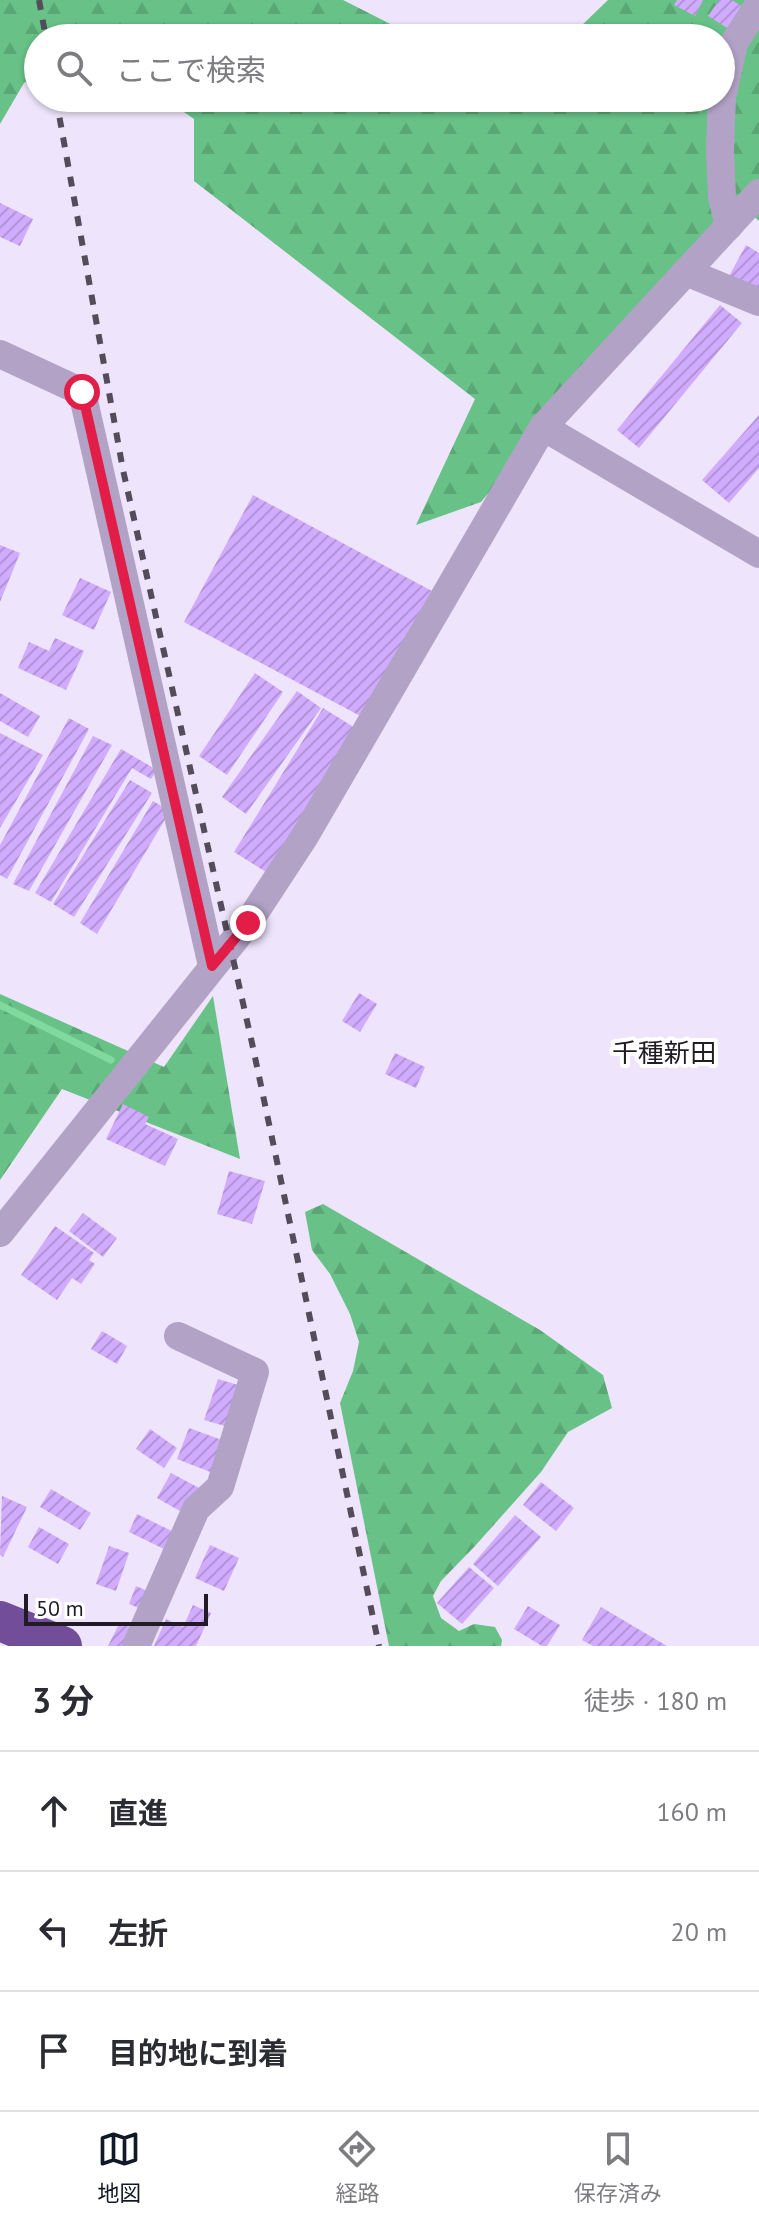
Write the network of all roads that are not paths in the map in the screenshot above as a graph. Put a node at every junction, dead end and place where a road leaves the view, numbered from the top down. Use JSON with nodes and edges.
{"nodes":[{"id":1,"x":759,"y":4,"type":"edge"},
{"id":2,"x":735,"y":41,"type":"edge"},
{"id":3,"x":721,"y":112,"type":"edge"},
{"id":4,"x":759,"y":193,"type":"edge"},
{"id":5,"x":729,"y":226,"type":"junction"},
{"id":6,"x":686,"y":272,"type":"junction"},
{"id":7,"x":759,"y":302,"type":"edge"},
{"id":8,"x":0,"y":354,"type":"edge"},
{"id":9,"x":543,"y":427,"type":"junction"},
{"id":10,"x":759,"y":554,"type":"edge"},
{"id":11,"x":212,"y":966,"type":"junction"},
{"id":12,"x":0,"y":1233,"type":"edge"},
{"id":13,"x":178,"y":1336,"type":"dead end"},
{"id":14,"x":0,"y":1621,"type":"edge"},
{"id":15,"x":62,"y":1646,"type":"edge"},
{"id":16,"x":136,"y":1646,"type":"edge"}],
"edges":[{"from":1,"to":2,"type":"street"},
{"from":3,"to":5,"type":"street"},
{"from":4,"to":5,"type":"street"},
{"from":5,"to":6,"type":"street"},
{"from":6,"to":7,"type":"street"},
{"from":6,"to":9,"type":"street"},
{"from":8,"to":11,"type":"street"},
{"from":9,"to":10,"type":"street"},
{"from":9,"to":11,"type":"street"},
{"from":11,"to":12,"type":"street"},
{"from":13,"to":16,"type":"street"},
{"from":14,"to":15,"type":"highway"}]}
